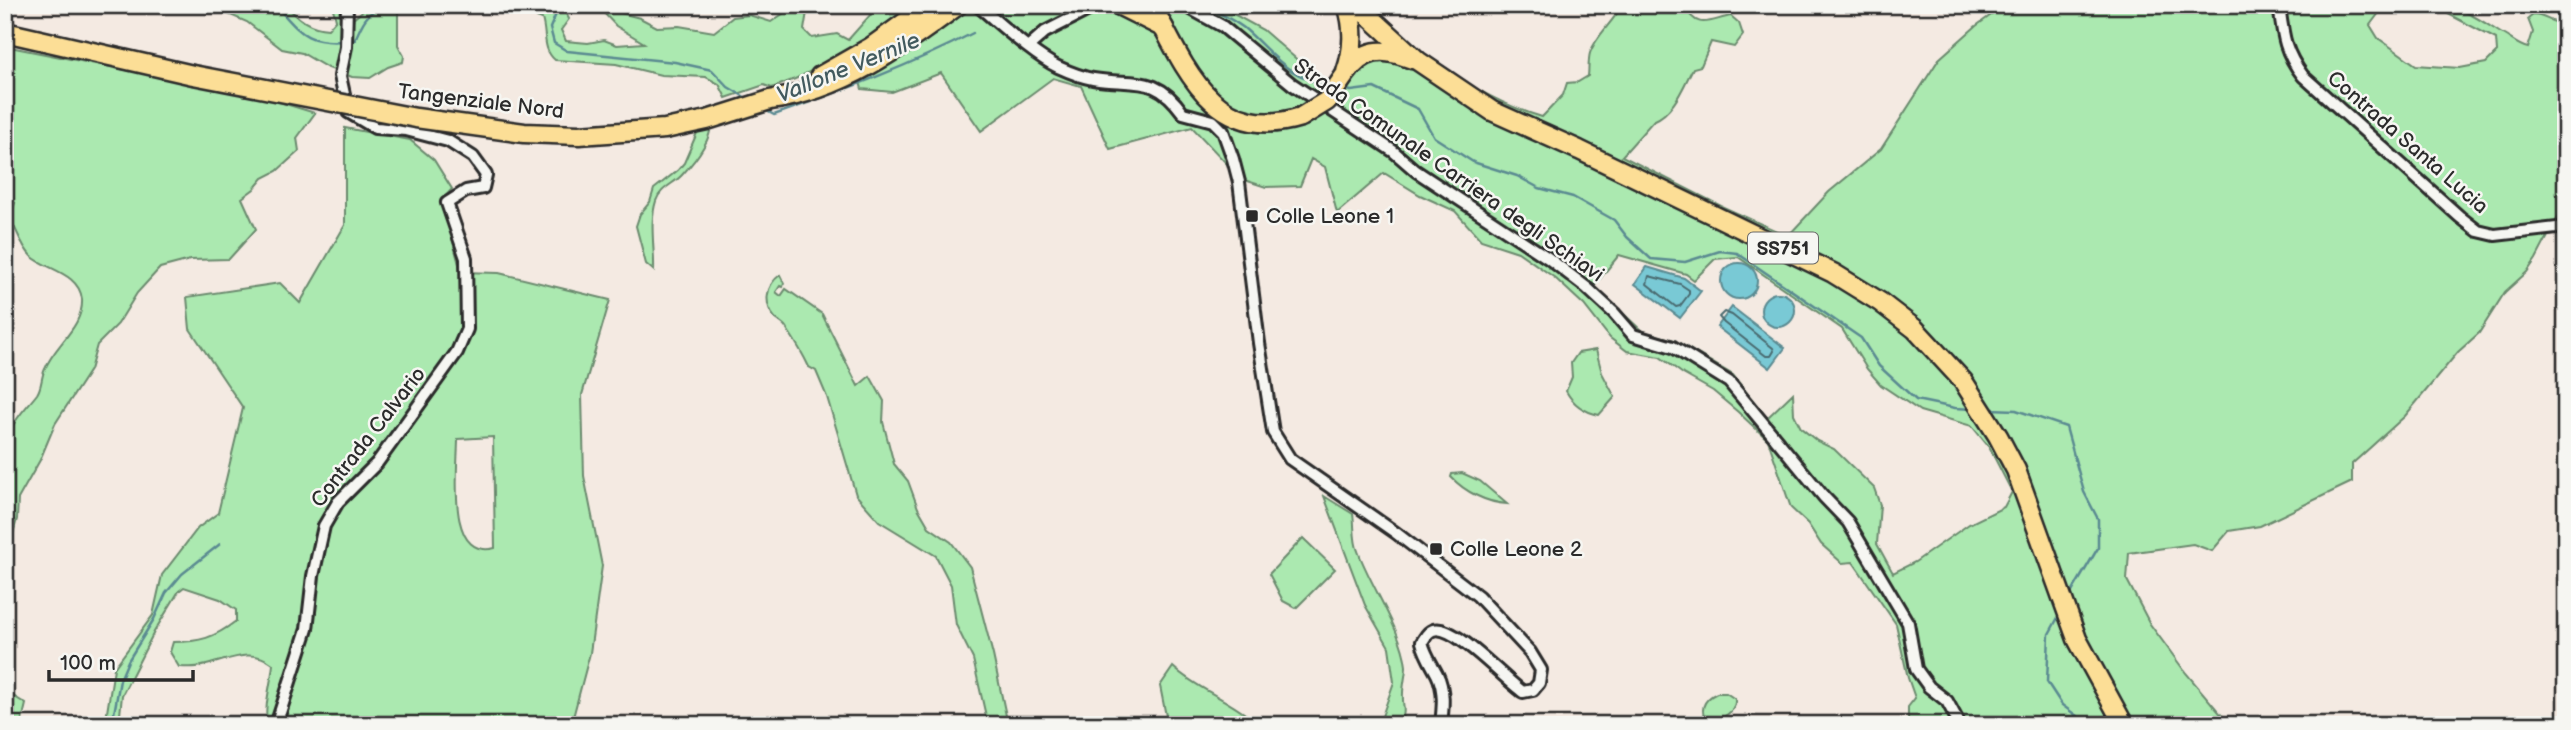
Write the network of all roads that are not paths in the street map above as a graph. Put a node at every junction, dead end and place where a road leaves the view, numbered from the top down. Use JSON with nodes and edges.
{"nodes":[{"id":1,"x":347,"y":5,"type":"edge"},
{"id":2,"x":909,"y":5,"type":"edge"},
{"id":3,"x":929,"y":5,"type":"edge"},
{"id":4,"x":958,"y":5,"type":"edge"},
{"id":5,"x":976,"y":5,"type":"edge"},
{"id":6,"x":1098,"y":5,"type":"edge"},
{"id":7,"x":1118,"y":5,"type":"edge"},
{"id":8,"x":1152,"y":5,"type":"edge"},
{"id":9,"x":1184,"y":5,"type":"edge"},
{"id":10,"x":1347,"y":5,"type":"edge"},
{"id":11,"x":1357,"y":5,"type":"edge"},
{"id":12,"x":2279,"y":5,"type":"edge"},
{"id":13,"x":1164,"y":28,"type":"junction"},
{"id":14,"x":5,"y":32,"type":"edge"},
{"id":15,"x":1029,"y":46,"type":"junction"},
{"id":16,"x":1418,"y":61,"type":"junction"},
{"id":17,"x":842,"y":65,"type":"junction"},
{"id":18,"x":1345,"y":75,"type":"junction"},
{"id":19,"x":770,"y":100,"type":"junction"},
{"id":20,"x":2566,"y":227,"type":"edge"},
{"id":21,"x":276,"y":725,"type":"edge"},
{"id":22,"x":1441,"y":725,"type":"edge"},
{"id":23,"x":1959,"y":725,"type":"edge"},
{"id":24,"x":2123,"y":725,"type":"edge"}],
"edges":[{"from":1,"to":21,"type":"street","name":"Contrada Calvario"},
{"from":2,"to":17,"type":"main road"},
{"from":3,"to":17,"type":"main road","name":"Tangenziale Nord"},
{"from":4,"to":19,"type":"main road"},
{"from":5,"to":15,"type":"street"},
{"from":6,"to":15,"type":"street"},
{"from":7,"to":13,"type":"main road"},
{"from":8,"to":13,"type":"main road"},
{"from":9,"to":23,"type":"street","name":"Strada Comunale Carriera degli Schiavi"},
{"from":10,"to":18,"type":"main road"},
{"from":11,"to":16,"type":"main road"},
{"from":12,"to":20,"type":"street","name":"Contrada Santa Lucia"},
{"from":13,"to":18,"type":"main road","bridge":true},
{"from":14,"to":19,"type":"main road","name":"Tangenziale Nord","bridge":true},
{"from":15,"to":22,"type":"street"},
{"from":16,"to":18,"type":"main road"},
{"from":16,"to":24,"type":"main road","number":"SS751"},
{"from":17,"to":19,"type":"main road","name":"Tangenziale Nord"}]}
